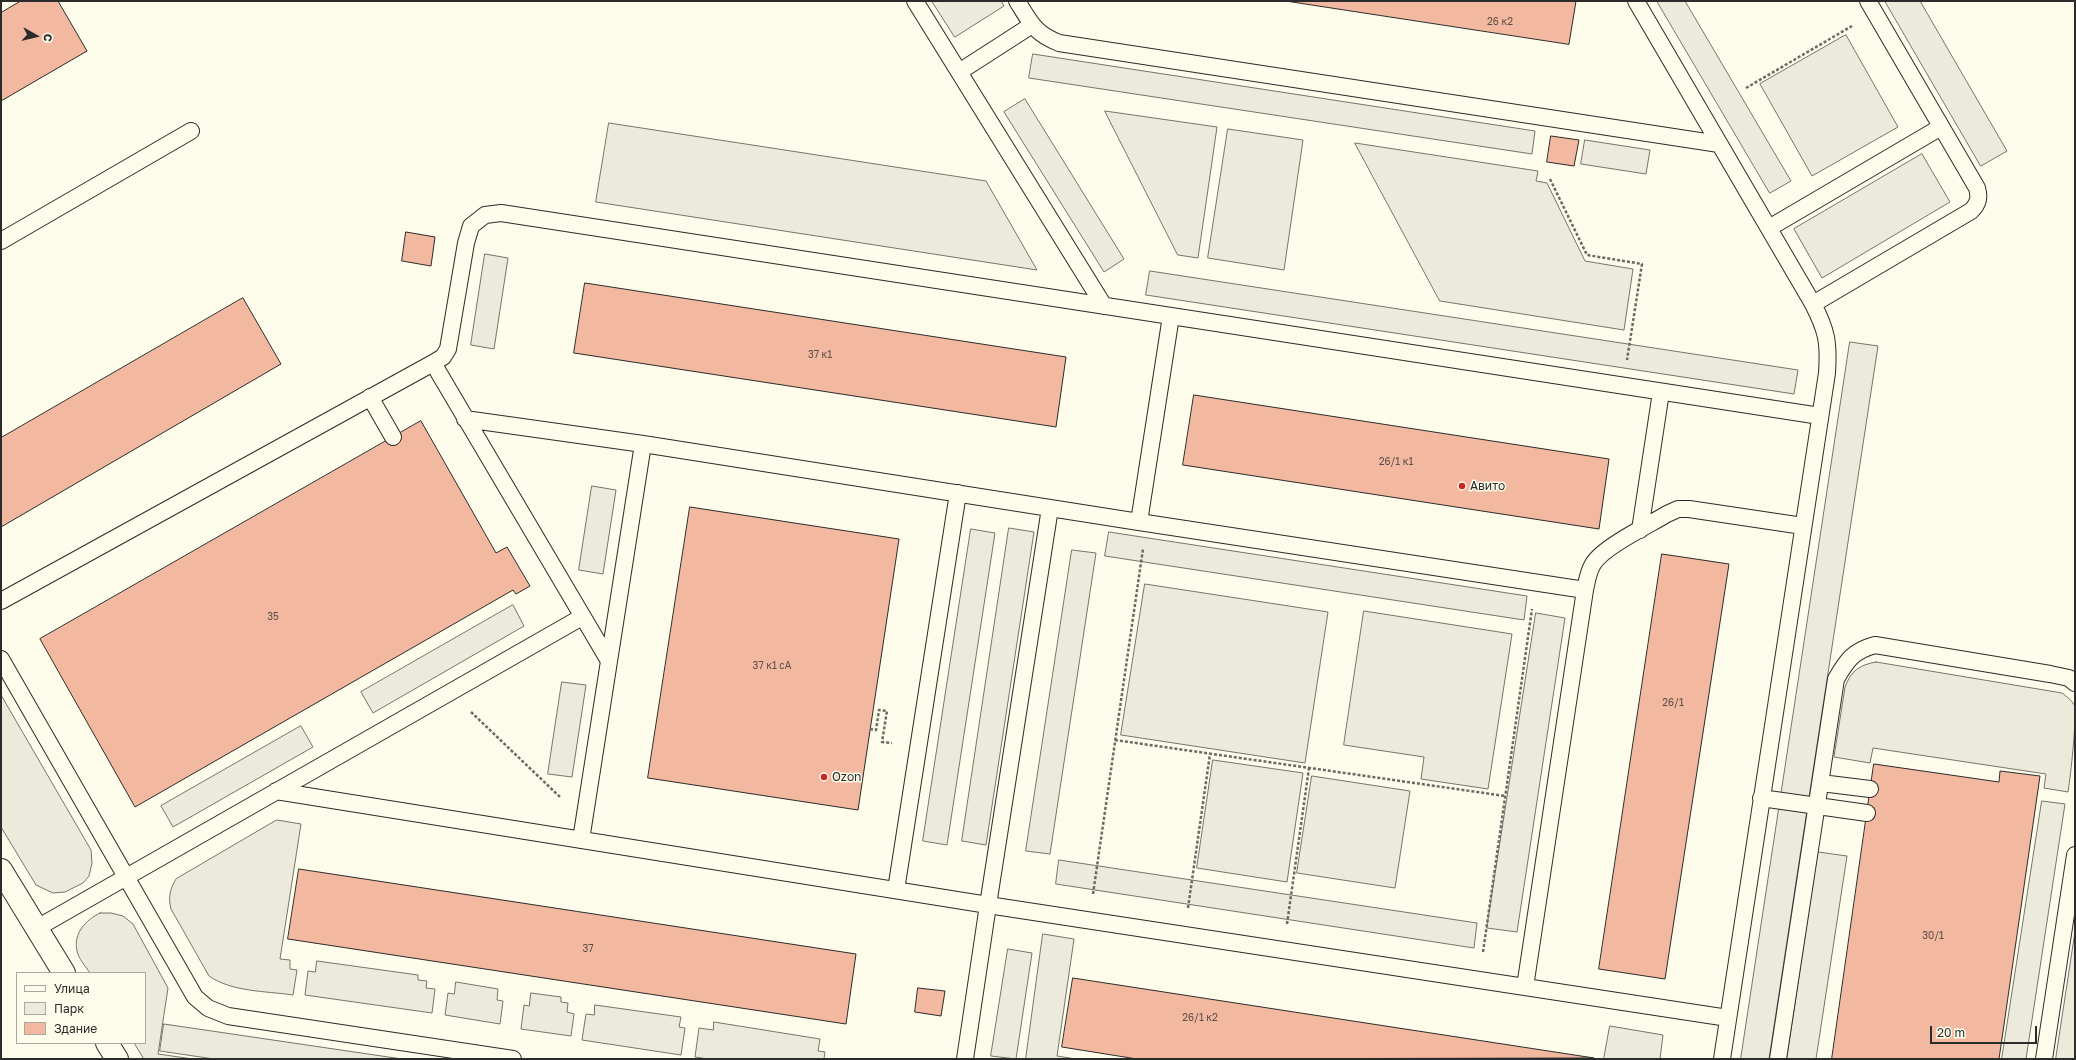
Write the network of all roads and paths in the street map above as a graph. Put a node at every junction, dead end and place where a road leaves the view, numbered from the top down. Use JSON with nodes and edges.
{"nodes":[{"id":1,"x":915,"y":1,"type":"edge"},
{"id":2,"x":1017,"y":1,"type":"edge"},
{"id":3,"x":1636,"y":1,"type":"edge"},
{"id":4,"x":1871,"y":7,"type":"edge"},
{"id":5,"x":1032,"y":25,"type":"junction"},
{"id":6,"x":959,"y":72,"type":"junction"},
{"id":7,"x":1746,"y":88,"type":"dead end"},
{"id":8,"x":1941,"y":126,"type":"junction"},
{"id":9,"x":191,"y":131,"type":"dead end"},
{"id":10,"x":1719,"y":144,"type":"junction"},
{"id":11,"x":1550,"y":179,"type":"dead end"},
{"id":12,"x":1769,"y":228,"type":"junction"},
{"id":13,"x":1,"y":241,"type":"edge"},
{"id":14,"x":1813,"y":304,"type":"junction"},
{"id":15,"x":1104,"y":306,"type":"junction"},
{"id":16,"x":1171,"y":316,"type":"junction"},
{"id":17,"x":433,"y":363,"type":"junction"},
{"id":18,"x":1623,"y":386,"type":"junction"},
{"id":19,"x":1661,"y":392,"type":"junction"},
{"id":20,"x":370,"y":397,"type":"junction"},
{"id":21,"x":1820,"y":416,"type":"junction"},
{"id":22,"x":465,"y":418,"type":"junction"},
{"id":23,"x":393,"y":437,"type":"dead end"},
{"id":24,"x":643,"y":444,"type":"junction"},
{"id":25,"x":958,"y":493,"type":"junction"},
{"id":26,"x":1050,"y":508,"type":"junction"},
{"id":27,"x":1143,"y":522,"type":"junction"},
{"id":28,"x":1803,"y":526,"type":"junction"},
{"id":29,"x":1640,"y":530,"type":"junction"},
{"id":30,"x":1536,"y":583,"type":"junction"},
{"id":31,"x":1585,"y":590,"type":"junction"},
{"id":32,"x":1,"y":601,"type":"edge"},
{"id":33,"x":582,"y":617,"type":"junction"},
{"id":34,"x":1,"y":659,"type":"edge"},
{"id":35,"x":609,"y":661,"type":"junction"},
{"id":36,"x":2075,"y":684,"type":"edge"},
{"id":37,"x":451,"y":692,"type":"junction"},
{"id":38,"x":870,"y":729,"type":"dead end"},
{"id":39,"x":1115,"y":740,"type":"junction"},
{"id":40,"x":882,"y":742,"type":"dead end"},
{"id":41,"x":1210,"y":754,"type":"junction"},
{"id":42,"x":1309,"y":768,"type":"junction"},
{"id":43,"x":1821,"y":782,"type":"junction"},
{"id":44,"x":1870,"y":789,"type":"dead end"},
{"id":45,"x":276,"y":791,"type":"junction"},
{"id":46,"x":1505,"y":796,"type":"junction"},
{"id":47,"x":1761,"y":798,"type":"junction"},
{"id":48,"x":1818,"y":806,"type":"junction"},
{"id":49,"x":1867,"y":813,"type":"dead end"},
{"id":50,"x":585,"y":821,"type":"junction"},
{"id":51,"x":581,"y":840,"type":"junction"},
{"id":52,"x":2075,"y":854,"type":"edge"},
{"id":53,"x":1,"y":870,"type":"edge"},
{"id":54,"x":127,"y":876,"type":"junction"},
{"id":55,"x":896,"y":890,"type":"junction"},
{"id":56,"x":988,"y":905,"type":"junction"},
{"id":57,"x":1089,"y":921,"type":"junction"},
{"id":58,"x":37,"y":928,"type":"junction"},
{"id":59,"x":1184,"y":935,"type":"junction"},
{"id":60,"x":1283,"y":950,"type":"junction"},
{"id":61,"x":63,"y":972,"type":"edge"},
{"id":62,"x":1479,"y":980,"type":"junction"},
{"id":63,"x":1525,"y":987,"type":"junction"},
{"id":64,"x":1728,"y":1018,"type":"junction"},
{"id":65,"x":108,"y":1044,"type":"edge"},
{"id":66,"x":117,"y":1059,"type":"edge"},
{"id":67,"x":513,"y":1059,"type":"edge"},
{"id":68,"x":965,"y":1059,"type":"edge"},
{"id":69,"x":1722,"y":1059,"type":"edge"},
{"id":70,"x":1778,"y":1059,"type":"edge"},
{"id":71,"x":2044,"y":1059,"type":"edge"}],
"edges":[{"from":1,"to":6,"type":"lane"},
{"from":2,"to":5,"type":"lane"},
{"from":3,"to":10,"type":"lane"},
{"from":4,"to":7,"type":"path"},
{"from":4,"to":8,"type":"lane"},
{"from":5,"to":6,"type":"lane"},
{"from":5,"to":10,"type":"lane"},
{"from":6,"to":15,"type":"lane"},
{"from":8,"to":12,"type":"lane"},
{"from":8,"to":14,"type":"lane"},
{"from":9,"to":13,"type":"lane"},
{"from":10,"to":12,"type":"lane"},
{"from":11,"to":18,"type":"path"},
{"from":12,"to":14,"type":"lane"},
{"from":14,"to":21,"type":"lane"},
{"from":15,"to":16,"type":"lane"},
{"from":15,"to":17,"type":"lane"},
{"from":16,"to":18,"type":"lane"},
{"from":16,"to":27,"type":"lane"},
{"from":17,"to":20,"type":"lane"},
{"from":17,"to":22,"type":"lane"},
{"from":18,"to":19,"type":"lane"},
{"from":19,"to":21,"type":"lane"},
{"from":19,"to":29,"type":"lane"},
{"from":20,"to":23,"type":"lane"},
{"from":20,"to":32,"type":"lane"},
{"from":21,"to":28,"type":"lane"},
{"from":22,"to":24,"type":"lane"},
{"from":22,"to":33,"type":"lane"},
{"from":24,"to":25,"type":"lane"},
{"from":24,"to":35,"type":"lane"},
{"from":25,"to":26,"type":"lane"},
{"from":25,"to":55,"type":"lane"},
{"from":26,"to":27,"type":"lane"},
{"from":26,"to":56,"type":"lane"},
{"from":27,"to":30,"type":"lane"},
{"from":27,"to":39,"type":"path"},
{"from":28,"to":29,"type":"lane"},
{"from":28,"to":47,"type":"lane"},
{"from":29,"to":31,"type":"lane"},
{"from":30,"to":31,"type":"lane"},
{"from":30,"to":46,"type":"path"},
{"from":31,"to":63,"type":"lane"},
{"from":33,"to":35,"type":"lane"},
{"from":33,"to":37,"type":"lane"},
{"from":34,"to":54,"type":"lane"},
{"from":35,"to":50,"type":"lane"},
{"from":36,"to":43,"type":"lane"},
{"from":37,"to":45,"type":"lane"},
{"from":37,"to":50,"type":"path"},
{"from":38,"to":40,"type":"path"},
{"from":39,"to":41,"type":"path"},
{"from":39,"to":57,"type":"path"},
{"from":41,"to":42,"type":"path"},
{"from":41,"to":59,"type":"path"},
{"from":42,"to":46,"type":"path"},
{"from":42,"to":60,"type":"path"},
{"from":43,"to":44,"type":"lane"},
{"from":43,"to":48,"type":"lane"},
{"from":45,"to":51,"type":"lane"},
{"from":45,"to":54,"type":"lane"},
{"from":46,"to":62,"type":"path"},
{"from":47,"to":48,"type":"lane"},
{"from":47,"to":64,"type":"lane"},
{"from":48,"to":49,"type":"lane"},
{"from":48,"to":70,"type":"lane"},
{"from":50,"to":51,"type":"lane"},
{"from":51,"to":55,"type":"lane"},
{"from":52,"to":71,"type":"lane"},
{"from":53,"to":58,"type":"street"},
{"from":54,"to":58,"type":"lane"},
{"from":54,"to":67,"type":"lane"},
{"from":55,"to":56,"type":"lane"},
{"from":56,"to":57,"type":"lane"},
{"from":56,"to":68,"type":"lane"},
{"from":57,"to":59,"type":"lane"},
{"from":58,"to":61,"type":"street"},
{"from":59,"to":60,"type":"lane"},
{"from":60,"to":62,"type":"lane"},
{"from":62,"to":63,"type":"lane"},
{"from":63,"to":64,"type":"lane"},
{"from":64,"to":69,"type":"lane"},
{"from":65,"to":66,"type":"street"}]}
